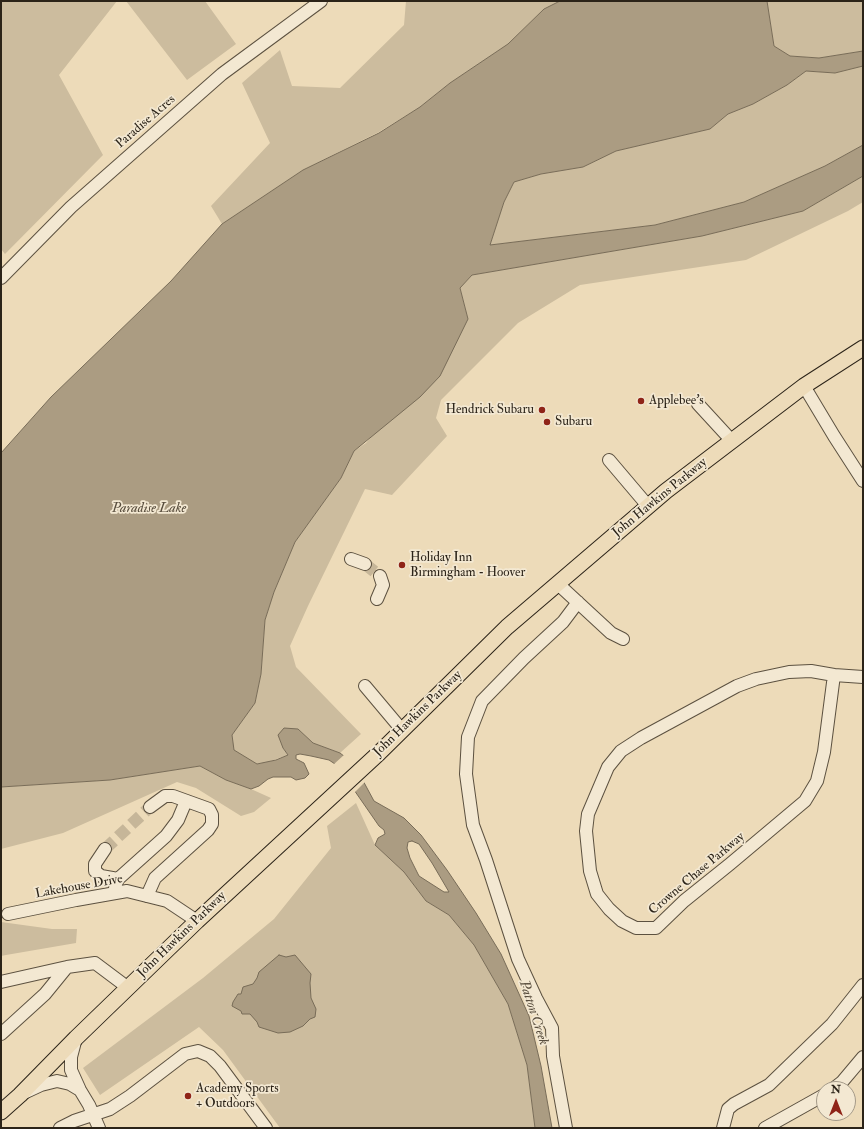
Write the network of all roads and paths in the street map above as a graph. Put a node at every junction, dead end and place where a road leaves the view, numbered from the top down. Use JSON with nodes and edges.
{"nodes":[{"id":1,"x":321,"y":1,"type":"edge"},
{"id":2,"x":1,"y":278,"type":"edge"},
{"id":3,"x":863,"y":348,"type":"edge"},
{"id":4,"x":804,"y":386,"type":"junction"},
{"id":5,"x":698,"y":404,"type":"dead end"},
{"id":6,"x":732,"y":441,"type":"junction"},
{"id":7,"x":609,"y":460,"type":"dead end"},
{"id":8,"x":863,"y":481,"type":"edge"},
{"id":9,"x":648,"y":506,"type":"junction"},
{"id":10,"x":351,"y":559,"type":"dead end"},
{"id":11,"x":365,"y":564,"type":"tunnel mouth"},
{"id":12,"x":380,"y":576,"type":"dead end"},
{"id":13,"x":558,"y":584,"type":"junction"},
{"id":14,"x":377,"y":599,"type":"dead end"},
{"id":15,"x":578,"y":602,"type":"junction"},
{"id":16,"x":623,"y":639,"type":"dead end"},
{"id":17,"x":834,"y":675,"type":"junction"},
{"id":18,"x":863,"y":677,"type":"edge"},
{"id":19,"x":366,"y":686,"type":"dead end"},
{"id":20,"x":402,"y":730,"type":"junction"},
{"id":21,"x":186,"y":801,"type":"junction"},
{"id":22,"x":150,"y":807,"type":"tunnel mouth"},
{"id":23,"x":105,"y":849,"type":"tunnel mouth"},
{"id":24,"x":118,"y":879,"type":"junction"},
{"id":25,"x":114,"y":893,"type":"junction"},
{"id":26,"x":147,"y":896,"type":"junction"},
{"id":27,"x":8,"y":914,"type":"dead end"},
{"id":28,"x":197,"y":921,"type":"junction"},
{"id":29,"x":67,"y":967,"type":"junction"},
{"id":30,"x":1,"y":982,"type":"edge"},
{"id":31,"x":863,"y":985,"type":"edge"},
{"id":32,"x":127,"y":987,"type":"junction"},
{"id":33,"x":1,"y":1034,"type":"edge"},
{"id":34,"x":76,"y":1038,"type":"junction"},
{"id":35,"x":863,"y":1057,"type":"edge"},
{"id":36,"x":843,"y":1081,"type":"edge"},
{"id":37,"x":80,"y":1090,"type":"junction"},
{"id":38,"x":20,"y":1095,"type":"junction"},
{"id":39,"x":816,"y":1099,"type":"edge"},
{"id":40,"x":1,"y":1112,"type":"edge"},
{"id":41,"x":93,"y":1115,"type":"junction"},
{"id":42,"x":60,"y":1128,"type":"edge"},
{"id":43,"x":99,"y":1128,"type":"edge"},
{"id":44,"x":266,"y":1128,"type":"edge"},
{"id":45,"x":566,"y":1128,"type":"edge"},
{"id":46,"x":723,"y":1128,"type":"edge"},
{"id":47,"x":765,"y":1128,"type":"edge"}],
"edges":[{"from":1,"to":2,"type":"street","name":"Paradise Acres"},
{"from":3,"to":4,"type":"main road","name":"John Hawkins Parkway"},
{"from":4,"to":6,"type":"main road","name":"John Hawkins Parkway"},
{"from":4,"to":8,"type":"street"},
{"from":5,"to":6,"type":"street"},
{"from":6,"to":9,"type":"main road","name":"John Hawkins Parkway"},
{"from":7,"to":9,"type":"street"},
{"from":9,"to":13,"type":"main road","name":"John Hawkins Parkway"},
{"from":10,"to":11,"type":"street"},
{"from":12,"to":14,"type":"street"},
{"from":13,"to":15,"type":"street"},
{"from":13,"to":20,"type":"main road","name":"John Hawkins Parkway"},
{"from":15,"to":16,"type":"street"},
{"from":15,"to":45,"type":"street"},
{"from":17,"to":17,"type":"street","name":"Crowne Chase Parkway"},
{"from":17,"to":18,"type":"street","name":"Crowne Chase Parkway"},
{"from":19,"to":20,"type":"street"},
{"from":20,"to":28,"type":"main road","name":"John Hawkins Parkway"},
{"from":21,"to":22,"type":"street"},
{"from":21,"to":24,"type":"street"},
{"from":21,"to":26,"type":"street"},
{"from":23,"to":24,"type":"street"},
{"from":24,"to":25,"type":"street"},
{"from":25,"to":26,"type":"street","name":"Lakehouse Drive"},
{"from":25,"to":27,"type":"street","name":"Lakehouse Drive"},
{"from":26,"to":28,"type":"street","name":"Lakehouse Drive"},
{"from":28,"to":32,"type":"main road","name":"John Hawkins Parkway"},
{"from":29,"to":30,"type":"street"},
{"from":29,"to":32,"type":"street"},
{"from":29,"to":33,"type":"street"},
{"from":31,"to":46,"type":"street"},
{"from":32,"to":34,"type":"main road","name":"John Hawkins Parkway"},
{"from":34,"to":37,"type":"street"},
{"from":34,"to":38,"type":"main road","name":"John Hawkins Parkway"},
{"from":35,"to":36,"type":"street"},
{"from":37,"to":38,"type":"street"},
{"from":37,"to":41,"type":"street"},
{"from":38,"to":40,"type":"main road","name":"John Hawkins Parkway"},
{"from":39,"to":47,"type":"street"},
{"from":41,"to":42,"type":"street"},
{"from":41,"to":43,"type":"street"},
{"from":41,"to":44,"type":"street"}]}
